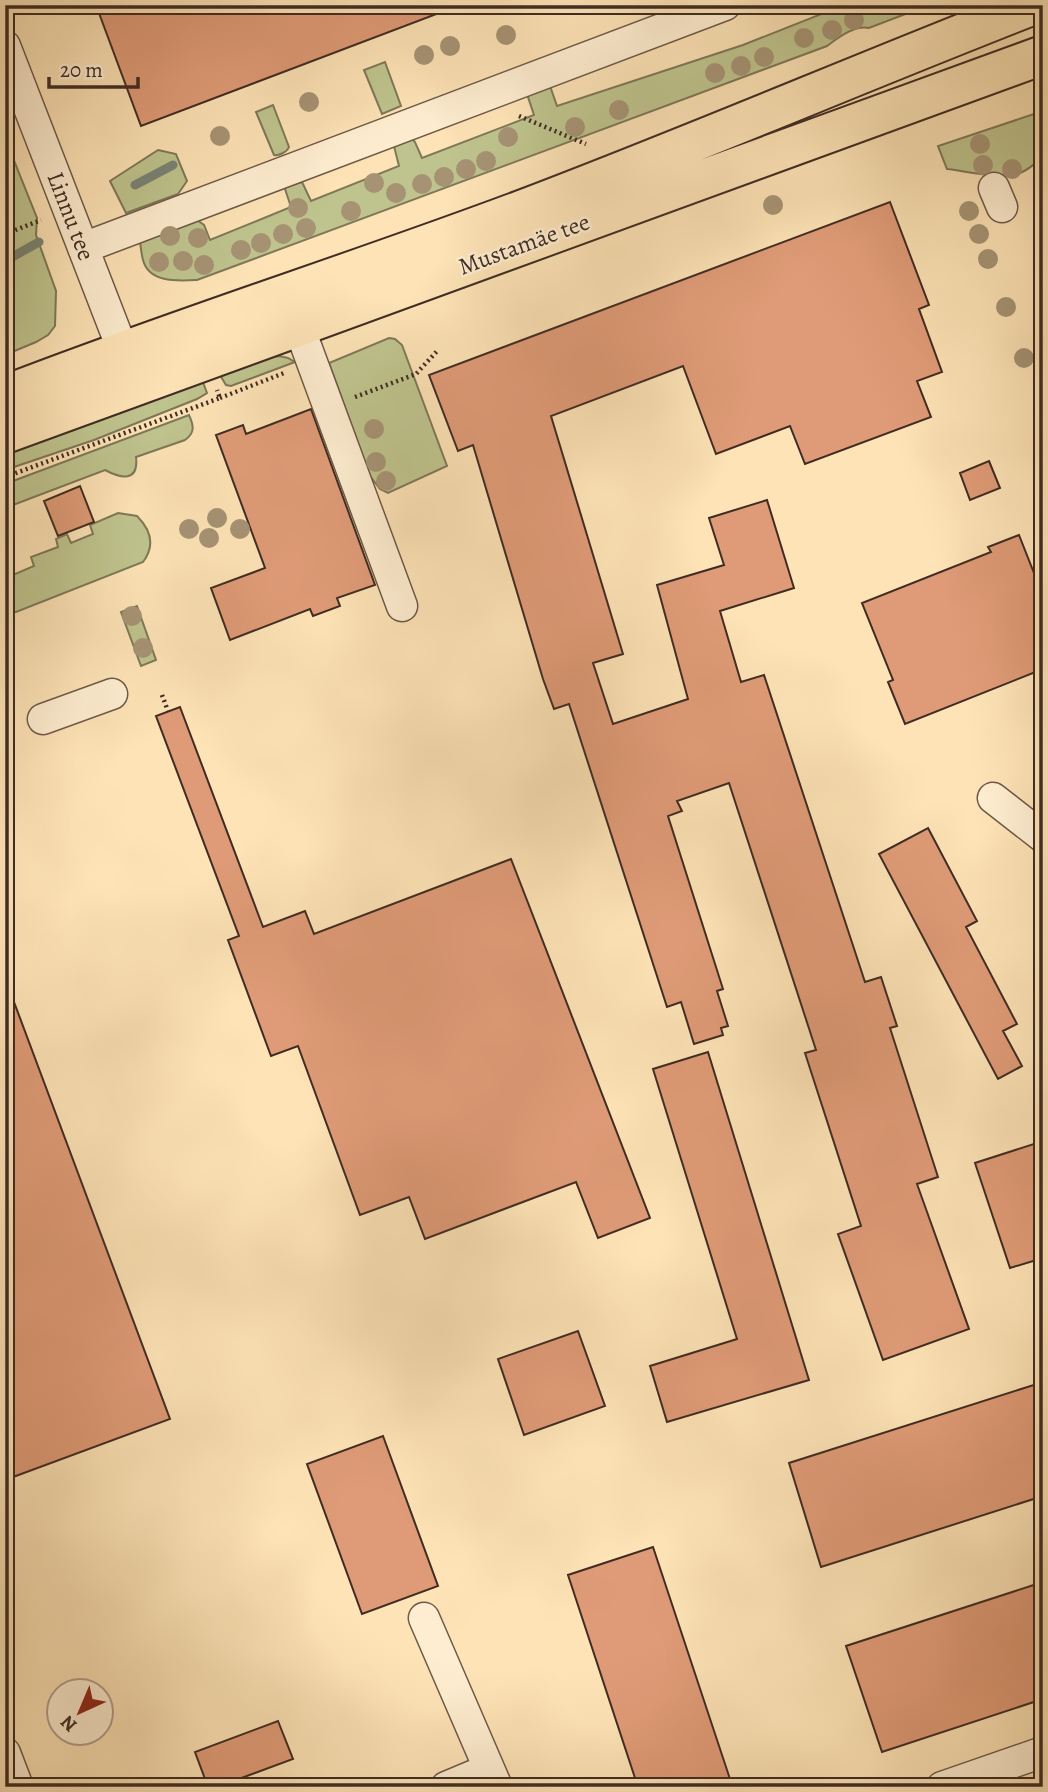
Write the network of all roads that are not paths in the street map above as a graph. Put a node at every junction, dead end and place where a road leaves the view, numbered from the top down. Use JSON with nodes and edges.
{"nodes":[{"id":1,"x":725,"y":5,"type":"edge"},
{"id":2,"x":1034,"y":5,"type":"edge"},
{"id":3,"x":5,"y":46,"type":"edge"},
{"id":4,"x":1032,"y":64,"type":"edge"},
{"id":5,"x":83,"y":248,"type":"junction"},
{"id":6,"x":299,"y":327,"type":"junction"},
{"id":7,"x":122,"y":349,"type":"junction"},
{"id":8,"x":137,"y":387,"type":"junction"},
{"id":9,"x":5,"y":395,"type":"edge"},
{"id":10,"x":5,"y":434,"type":"edge"},
{"id":11,"x":402,"y":606,"type":"dead end"},
{"id":12,"x":112,"y":694,"type":"dead end"},
{"id":13,"x":43,"y":719,"type":"dead end"},
{"id":14,"x":993,"y":798,"type":"dead end"},
{"id":15,"x":1043,"y":837,"type":"edge"},
{"id":16,"x":424,"y":1618,"type":"dead end"},
{"id":17,"x":1043,"y":1752,"type":"edge"},
{"id":18,"x":5,"y":1753,"type":"edge"},
{"id":19,"x":493,"y":1778,"type":"edge"},
{"id":20,"x":18,"y":1787,"type":"edge"},
{"id":21,"x":446,"y":1787,"type":"edge"},
{"id":22,"x":942,"y":1787,"type":"edge"}],
"edges":[{"from":1,"to":5,"type":"street"},
{"from":2,"to":7,"type":"main road","name":"Mustamäe tee"},
{"from":3,"to":5,"type":"street","name":"Linnu tee"},
{"from":4,"to":6,"type":"main road","name":"Mustamäe tee"},
{"from":5,"to":7,"type":"street","name":"Linnu tee"},
{"from":6,"to":8,"type":"main road","name":"Mustamäe tee"},
{"from":6,"to":11,"type":"street"},
{"from":7,"to":8,"type":"street","name":"Linnu tee"},
{"from":7,"to":9,"type":"main road","name":"Mustamäe tee"},
{"from":8,"to":10,"type":"main road","name":"Mustamäe tee"},
{"from":12,"to":13,"type":"street"},
{"from":14,"to":15,"type":"street"},
{"from":16,"to":19,"type":"street"},
{"from":17,"to":22,"type":"street"},
{"from":18,"to":20,"type":"street"},
{"from":19,"to":21,"type":"street"}]}
